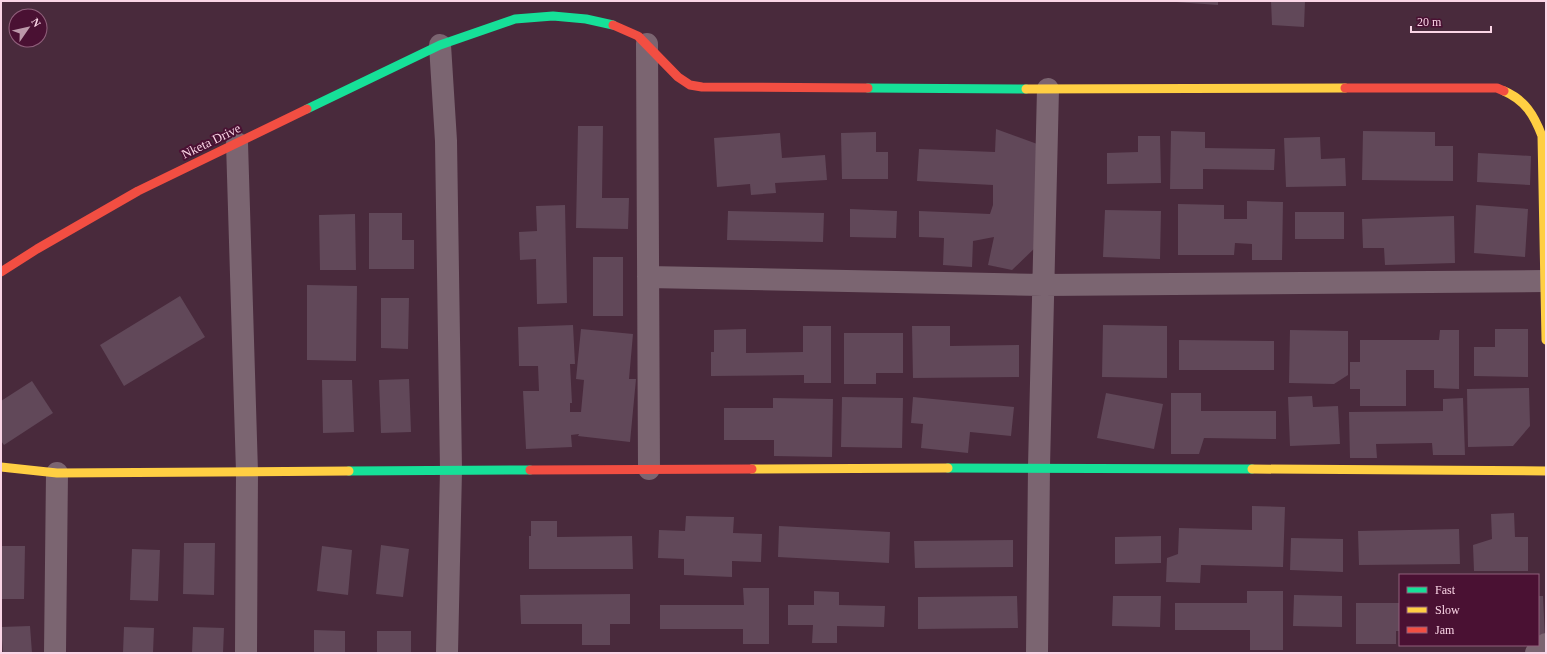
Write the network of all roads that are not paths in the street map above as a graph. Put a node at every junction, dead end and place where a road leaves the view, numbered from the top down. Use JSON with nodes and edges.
{"nodes":[{"id":1,"x":647,"y":44,"type":"junction"},
{"id":2,"x":440,"y":45,"type":"junction"},
{"id":3,"x":1048,"y":89,"type":"junction"},
{"id":4,"x":236,"y":143,"type":"junction"},
{"id":5,"x":1,"y":272,"type":"edge"},
{"id":6,"x":648,"y":277,"type":"junction"},
{"id":7,"x":1545,"y":281,"type":"junction"},
{"id":8,"x":1044,"y":285,"type":"junction"},
{"id":9,"x":1546,"y":340,"type":"edge"},
{"id":10,"x":1,"y":467,"type":"edge"},
{"id":11,"x":1039,"y":467,"type":"junction"},
{"id":12,"x":649,"y":469,"type":"junction"},
{"id":13,"x":451,"y":470,"type":"junction"},
{"id":14,"x":1546,"y":471,"type":"edge"},
{"id":15,"x":247,"y":472,"type":"junction"},
{"id":16,"x":57,"y":473,"type":"junction"},
{"id":17,"x":1546,"y":644,"type":"edge"},
{"id":18,"x":55,"y":653,"type":"edge"},
{"id":19,"x":246,"y":653,"type":"edge"},
{"id":20,"x":447,"y":653,"type":"edge"},
{"id":21,"x":1037,"y":653,"type":"edge"},
{"id":22,"x":1536,"y":653,"type":"edge"}],
"edges":[{"from":1,"to":2,"type":"street","name":"Nketa Drive"},
{"from":1,"to":3,"type":"street","name":"Nketa Drive"},
{"from":1,"to":6,"type":"street"},
{"from":2,"to":4,"type":"street","name":"Nketa Drive"},
{"from":2,"to":13,"type":"street"},
{"from":3,"to":7,"type":"street","name":"Nketa Drive"},
{"from":3,"to":8,"type":"street"},
{"from":4,"to":5,"type":"street","name":"Nketa Drive"},
{"from":4,"to":15,"type":"street"},
{"from":6,"to":8,"type":"street"},
{"from":6,"to":12,"type":"street"},
{"from":7,"to":8,"type":"street"},
{"from":7,"to":9,"type":"street","name":"Nketa Drive"},
{"from":8,"to":11,"type":"street"},
{"from":10,"to":16,"type":"street"},
{"from":11,"to":12,"type":"street"},
{"from":11,"to":14,"type":"street"},
{"from":11,"to":21,"type":"street"},
{"from":12,"to":13,"type":"street"},
{"from":13,"to":15,"type":"street"},
{"from":13,"to":20,"type":"street"},
{"from":15,"to":16,"type":"street"},
{"from":15,"to":19,"type":"street"},
{"from":16,"to":18,"type":"street"},
{"from":17,"to":22,"type":"street"}]}
